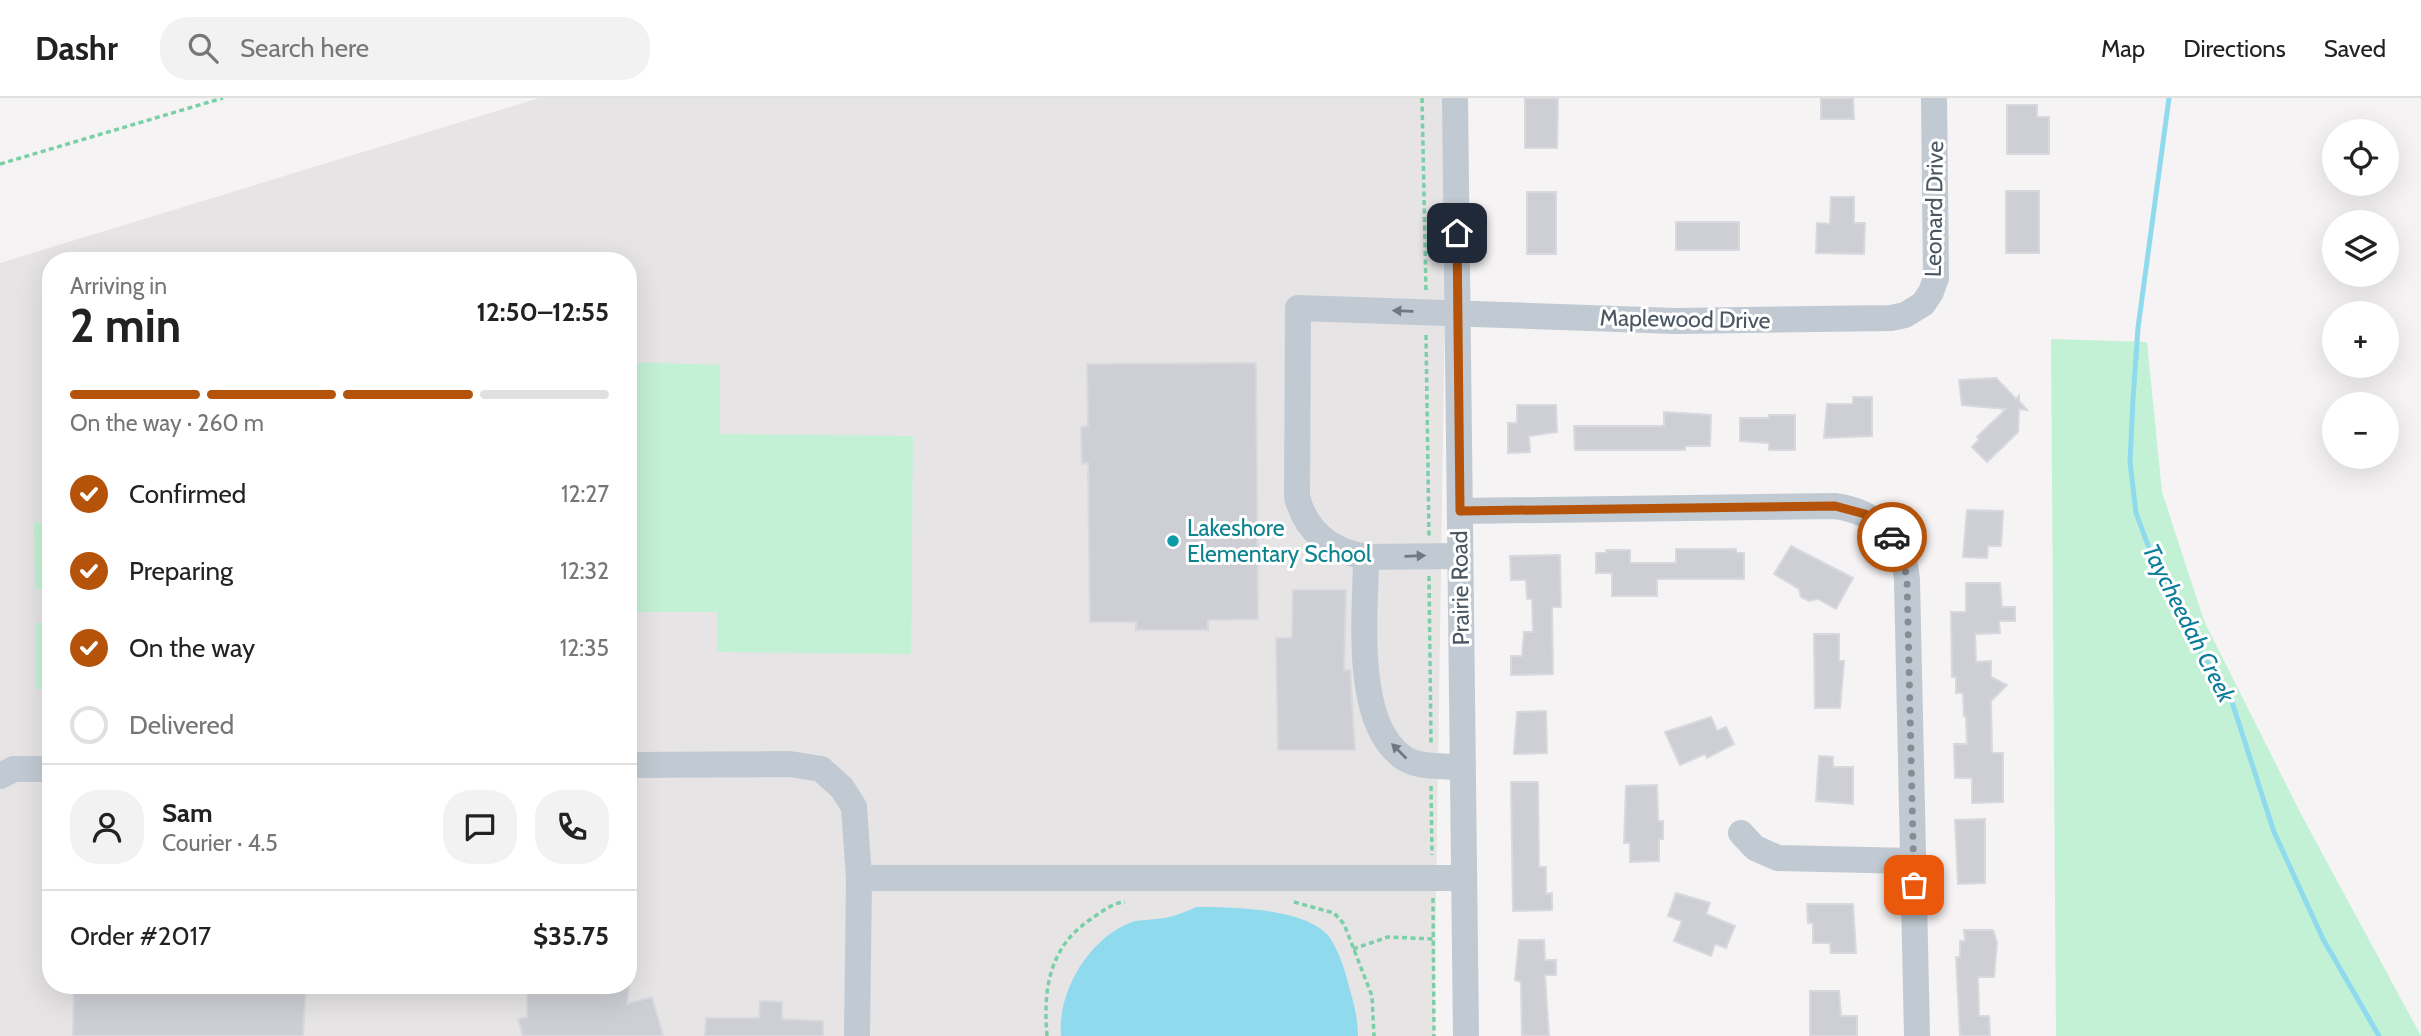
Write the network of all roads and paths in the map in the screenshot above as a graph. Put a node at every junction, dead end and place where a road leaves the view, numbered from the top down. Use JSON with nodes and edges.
{"nodes":[{"id":1,"x":223,"y":98,"type":"edge"},
{"id":2,"x":1455,"y":98,"type":"edge"},
{"id":3,"x":1934,"y":98,"type":"edge"},
{"id":4,"x":0,"y":164,"type":"edge"},
{"id":5,"x":1911,"y":311,"type":"joint"},
{"id":6,"x":1458,"y":313,"type":"junction"},
{"id":7,"x":1460,"y":511,"type":"junction"},
{"id":8,"x":1460,"y":556,"type":"junction"},
{"id":9,"x":1366,"y":557,"type":"junction"},
{"id":10,"x":637,"y":765,"type":"edge"},
{"id":11,"x":1462,"y":767,"type":"junction"},
{"id":12,"x":42,"y":769,"type":"edge"},
{"id":13,"x":0,"y":776,"type":"edge"},
{"id":14,"x":1741,"y":833,"type":"dead end"},
{"id":15,"x":1913,"y":861,"type":"junction"},
{"id":16,"x":859,"y":878,"type":"junction"},
{"id":17,"x":1464,"y":878,"type":"junction"},
{"id":18,"x":1290,"y":901,"type":"dead end"},
{"id":19,"x":1126,"y":902,"type":"dead end"},
{"id":20,"x":1433,"y":939,"type":"dead end"},
{"id":21,"x":1353,"y":949,"type":"junction"},
{"id":22,"x":857,"y":1036,"type":"edge"},
{"id":23,"x":1047,"y":1036,"type":"edge"},
{"id":24,"x":1374,"y":1036,"type":"edge"},
{"id":25,"x":1466,"y":1036,"type":"edge"},
{"id":26,"x":1917,"y":1036,"type":"edge"}],
"edges":[{"from":1,"to":4,"type":"path"},
{"from":2,"to":6,"type":"street","name":"Prairie Road"},
{"from":3,"to":5,"type":"street","name":"Leonard Drive"},
{"from":5,"to":6,"type":"street","name":"Maplewood Drive"},
{"from":6,"to":7,"type":"street","name":"Prairie Road"},
{"from":6,"to":9,"type":"street","name":"Maplewood Drive","one_way":true},
{"from":7,"to":8,"type":"street","name":"Prairie Road"},
{"from":7,"to":15,"type":"street"},
{"from":9,"to":8,"type":"street","one_way":true},
{"from":8,"to":11,"type":"street","name":"Prairie Road"},
{"from":11,"to":9,"type":"street","one_way":true},
{"from":10,"to":16,"type":"street"},
{"from":11,"to":17,"type":"street","name":"Prairie Road"},
{"from":12,"to":13,"type":"street"},
{"from":14,"to":15,"type":"street"},
{"from":15,"to":26,"type":"street"},
{"from":16,"to":17,"type":"street"},
{"from":16,"to":22,"type":"street"},
{"from":17,"to":25,"type":"street","name":"Prairie Road"},
{"from":18,"to":21,"type":"path"},
{"from":19,"to":23,"type":"path"},
{"from":20,"to":21,"type":"path"},
{"from":21,"to":24,"type":"path"}]}
